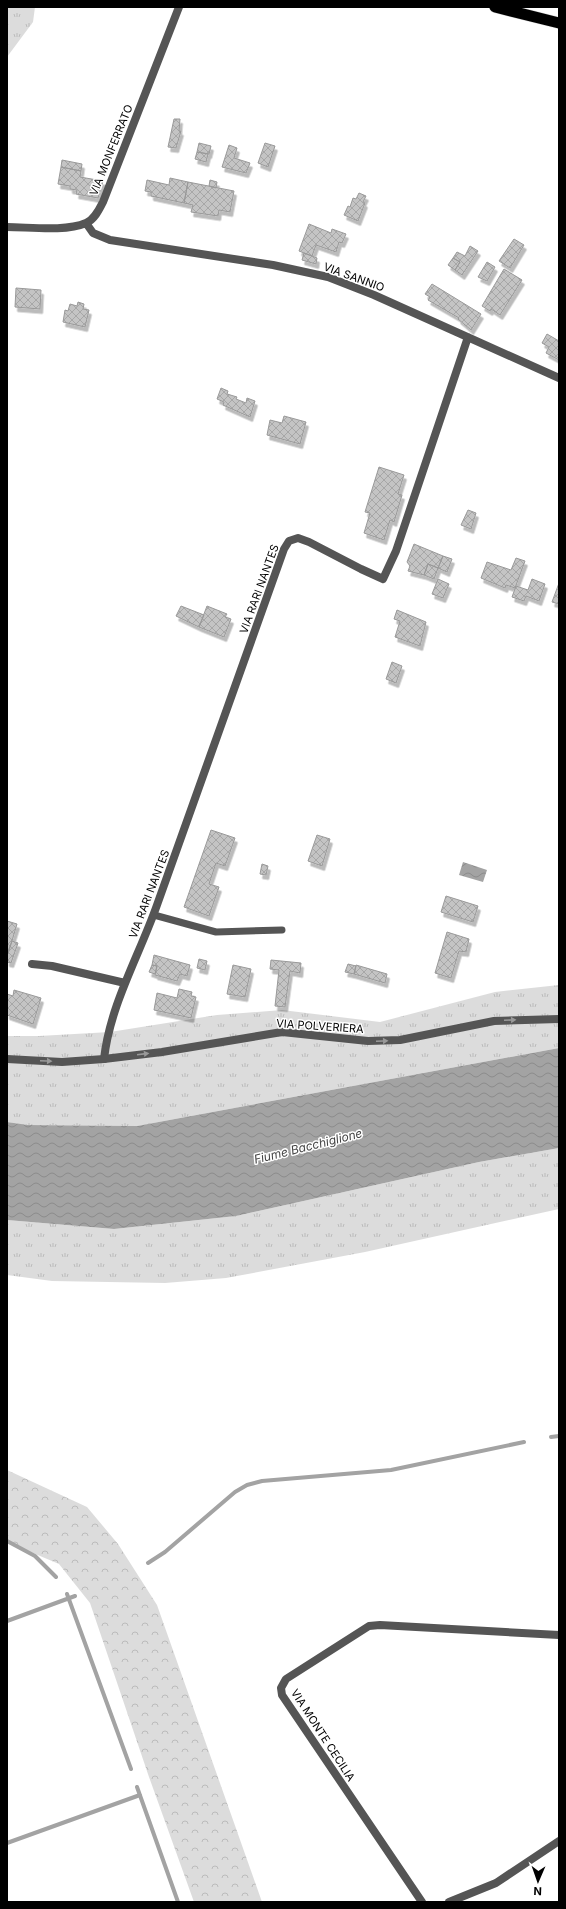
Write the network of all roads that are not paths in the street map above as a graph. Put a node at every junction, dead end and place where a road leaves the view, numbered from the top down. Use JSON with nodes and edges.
{"nodes":[{"id":1,"x":179,"y":7,"type":"edge"},
{"id":2,"x":495,"y":7,"type":"edge"},
{"id":3,"x":559,"y":23,"type":"edge"},
{"id":4,"x":86,"y":223,"type":"junction"},
{"id":5,"x":7,"y":227,"type":"edge"},
{"id":6,"x":468,"y":337,"type":"junction"},
{"id":7,"x":559,"y":378,"type":"edge"},
{"id":8,"x":154,"y":915,"type":"junction"},
{"id":9,"x":282,"y":930,"type":"dead end"},
{"id":10,"x":32,"y":964,"type":"dead end"},
{"id":11,"x":125,"y":983,"type":"junction"},
{"id":12,"x":559,"y":1019,"type":"edge"},
{"id":13,"x":7,"y":1059,"type":"edge"},
{"id":14,"x":104,"y":1059,"type":"junction"},
{"id":15,"x":559,"y":1635,"type":"edge"},
{"id":16,"x":559,"y":1841,"type":"edge"},
{"id":17,"x":422,"y":1902,"type":"edge"},
{"id":18,"x":449,"y":1902,"type":"edge"}],
"edges":[{"from":1,"to":4,"type":"street","name":"VIA MONFERRATO"},
{"from":2,"to":3,"type":"highway"},
{"from":4,"to":5,"type":"street"},
{"from":4,"to":6,"type":"street","name":"VIA SANNIO"},
{"from":6,"to":7,"type":"street","name":"VIA SANNIO"},
{"from":6,"to":8,"type":"street","name":"VIA RARI NANTES"},
{"from":8,"to":9,"type":"lane"},
{"from":8,"to":11,"type":"street","name":"VIA RARI NANTES"},
{"from":10,"to":11,"type":"street"},
{"from":11,"to":14,"type":"street","name":"VIA RARI NANTES"},
{"from":14,"to":12,"type":"street","name":"VIA POLVERIERA","one_way":true},
{"from":13,"to":14,"type":"street","name":"VIA POLVERIERA","one_way":true},
{"from":15,"to":17,"type":"street","name":"VIA MONTE CECILIA"},
{"from":16,"to":18,"type":"street"}]}
